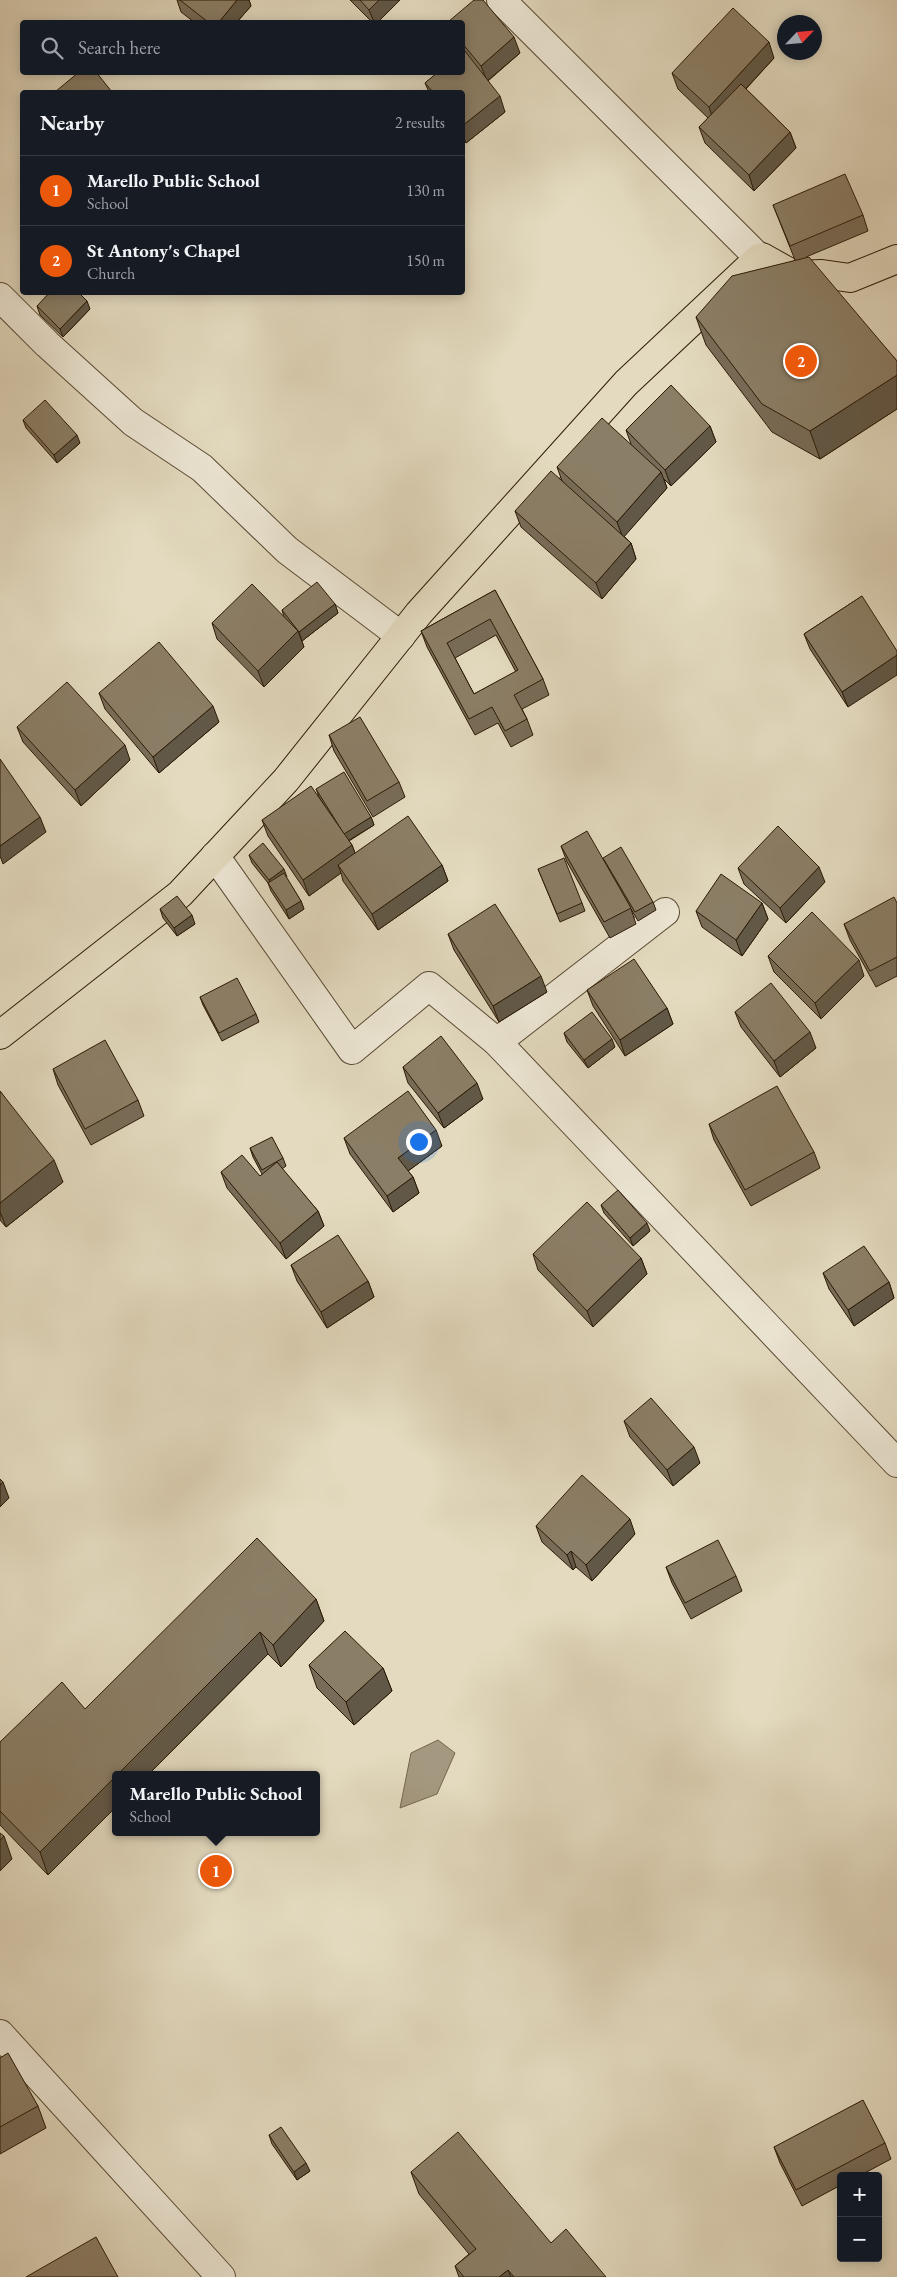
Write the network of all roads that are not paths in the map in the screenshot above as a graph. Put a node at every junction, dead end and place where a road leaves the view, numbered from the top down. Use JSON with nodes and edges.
{"nodes":[{"id":1,"x":501,"y":0,"type":"edge"},
{"id":2,"x":759,"y":258,"type":"junction"},
{"id":3,"x":897,"y":258,"type":"edge"},
{"id":4,"x":0,"y":298,"type":"edge"},
{"id":5,"x":401,"y":636,"type":"junction"},
{"id":6,"x":215,"y":856,"type":"junction"},
{"id":7,"x":665,"y":912,"type":"dead end"},
{"id":8,"x":0,"y":1035,"type":"edge"},
{"id":9,"x":497,"y":1042,"type":"junction"},
{"id":10,"x":897,"y":1463,"type":"edge"},
{"id":11,"x":0,"y":2034,"type":"edge"},
{"id":12,"x":221,"y":2277,"type":"edge"}],
"edges":[{"from":1,"to":2,"type":"street"},
{"from":2,"to":3,"type":"main road"},
{"from":2,"to":5,"type":"main road"},
{"from":4,"to":5,"type":"street"},
{"from":5,"to":6,"type":"main road"},
{"from":6,"to":8,"type":"main road"},
{"from":6,"to":9,"type":"street"},
{"from":7,"to":9,"type":"street"},
{"from":9,"to":10,"type":"street"},
{"from":11,"to":12,"type":"street"}]}
